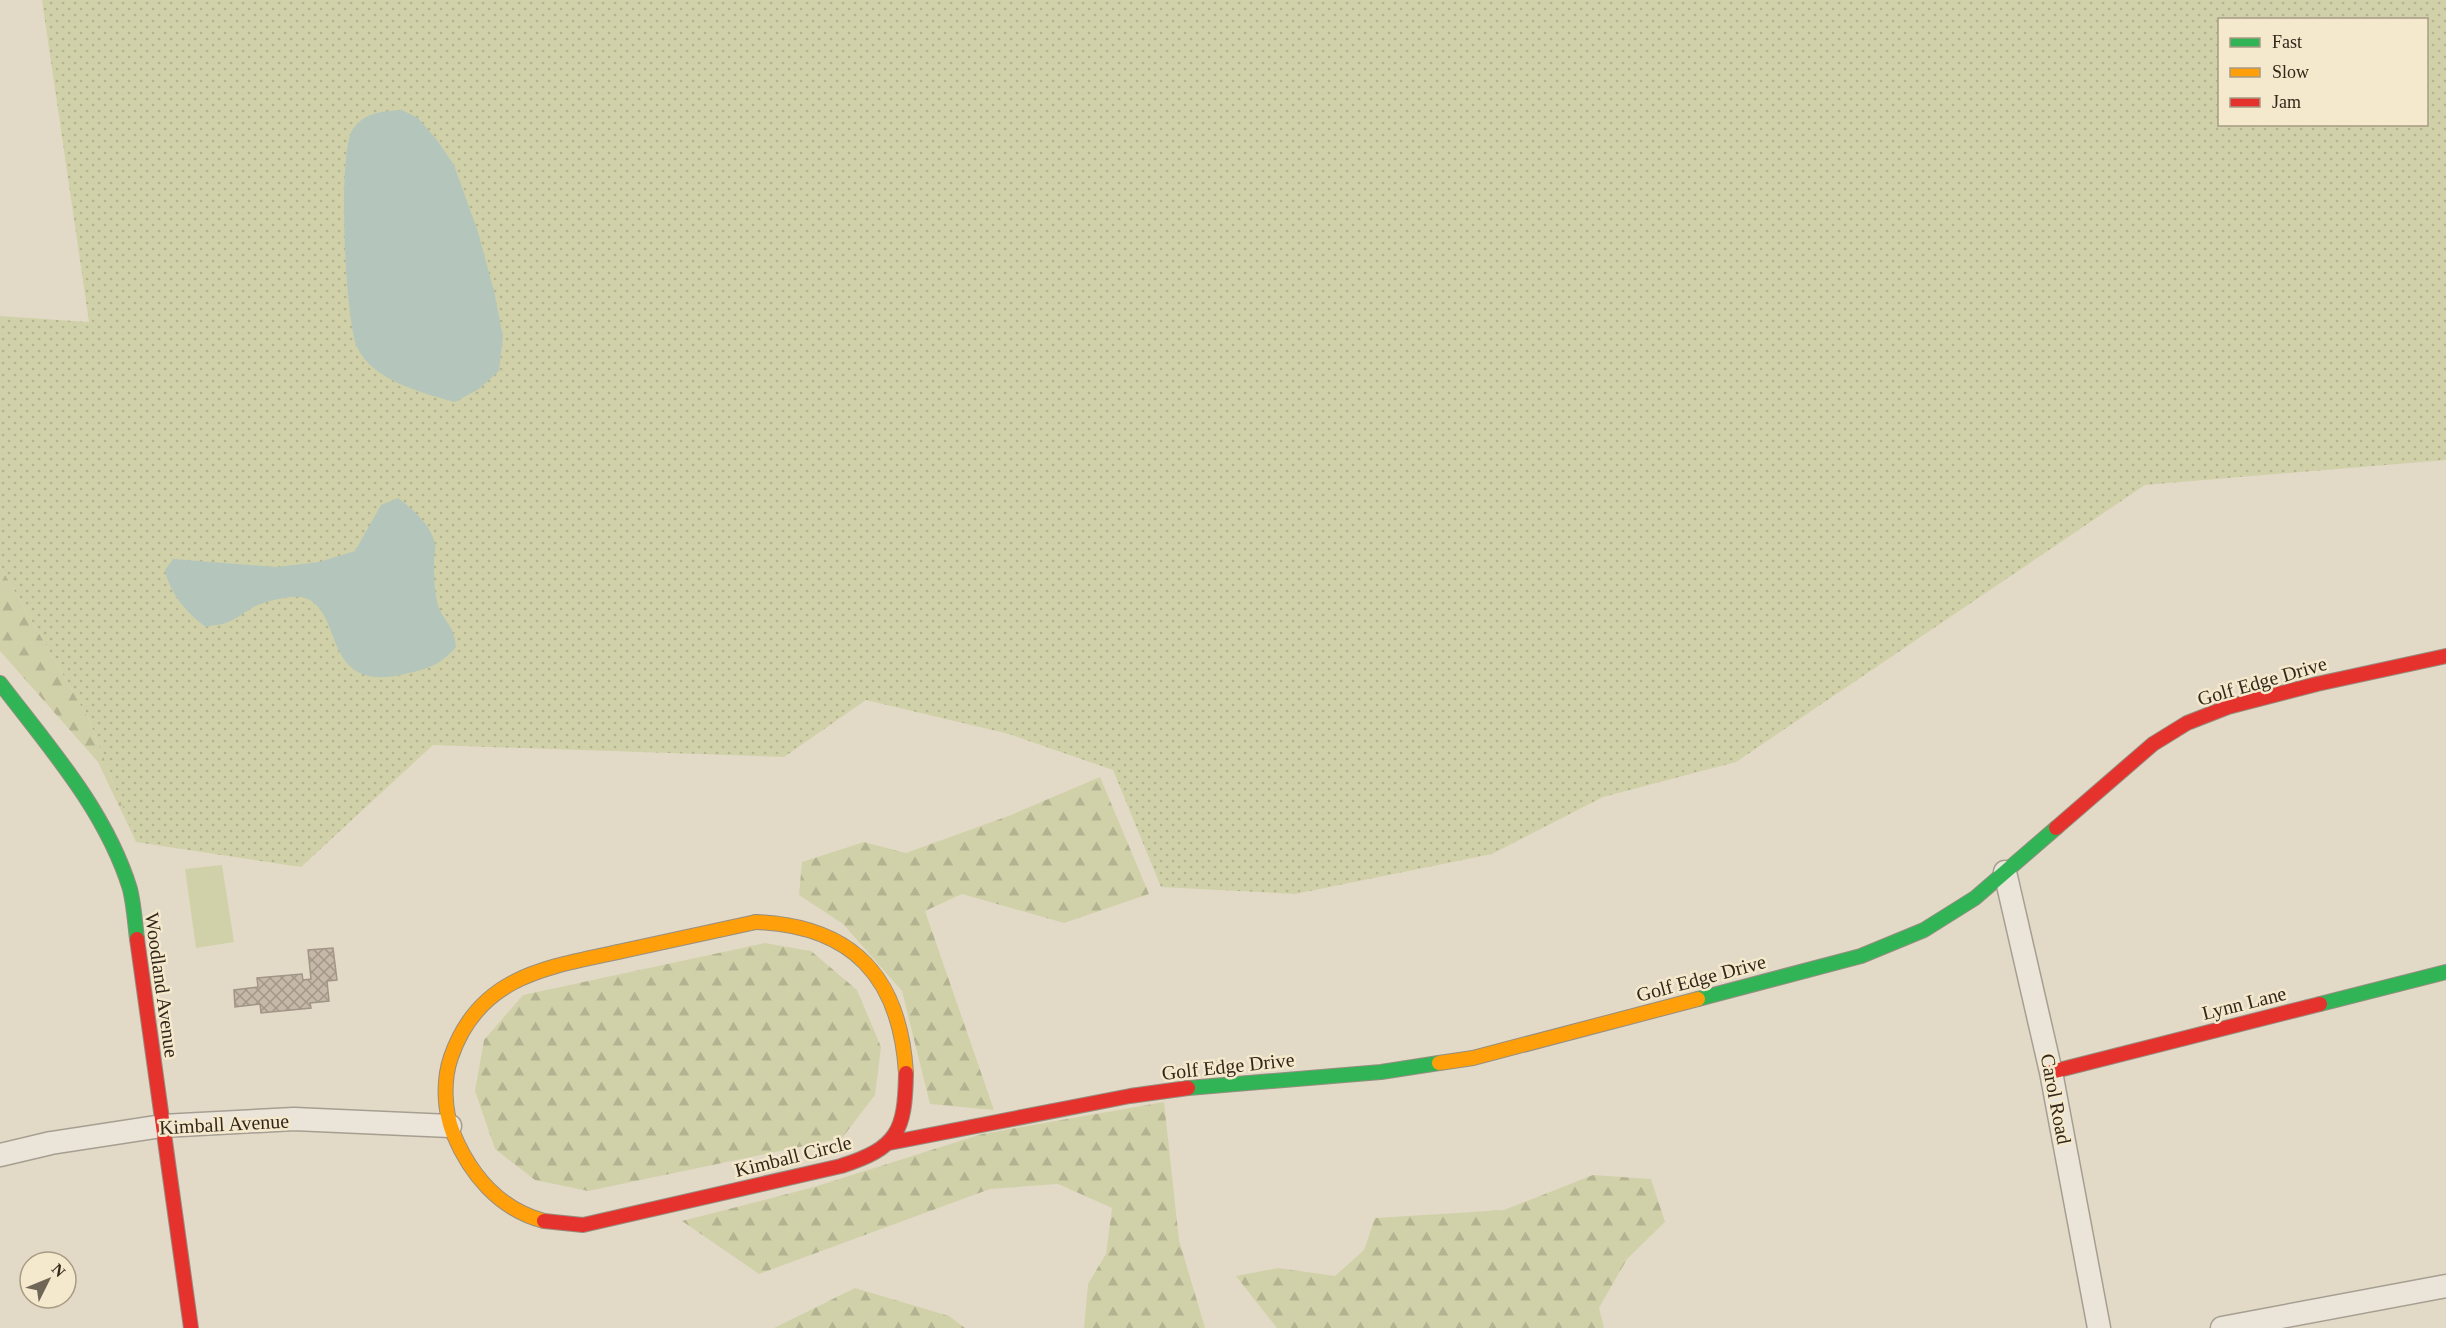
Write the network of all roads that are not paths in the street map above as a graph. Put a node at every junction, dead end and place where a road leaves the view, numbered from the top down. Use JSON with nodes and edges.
{"nodes":[{"id":1,"x":2446,"y":656,"type":"edge"},
{"id":2,"x":0,"y":683,"type":"edge"},
{"id":3,"x":2005,"y":872,"type":"junction"},
{"id":4,"x":2446,"y":972,"type":"edge"},
{"id":5,"x":2051,"y":1072,"type":"junction"},
{"id":6,"x":162,"y":1126,"type":"junction"},
{"id":7,"x":450,"y":1126,"type":"junction"},
{"id":8,"x":889,"y":1143,"type":"junction"},
{"id":9,"x":0,"y":1155,"type":"edge"},
{"id":10,"x":2446,"y":1286,"type":"edge"},
{"id":11,"x":191,"y":1328,"type":"edge"},
{"id":12,"x":2099,"y":1328,"type":"edge"},
{"id":13,"x":2222,"y":1328,"type":"edge"}],
"edges":[{"from":1,"to":3,"type":"street","name":"Golf Edge Drive"},
{"from":2,"to":6,"type":"street","name":"Woodland Avenue"},
{"from":3,"to":5,"type":"street","name":"Carol Road"},
{"from":3,"to":8,"type":"street","name":"Golf Edge Drive"},
{"from":4,"to":5,"type":"street","name":"Lynn Lane"},
{"from":5,"to":12,"type":"street","name":"Carol Road"},
{"from":6,"to":7,"type":"street","name":"Kimball Avenue"},
{"from":6,"to":9,"type":"street","name":"Kimball Avenue"},
{"from":6,"to":11,"type":"street","name":"Woodland Avenue"},
{"from":7,"to":8,"type":"street","name":"Kimball Circle"},
{"from":7,"to":8,"type":"street","name":"Kimball Circle"},
{"from":10,"to":13,"type":"street"}]}
